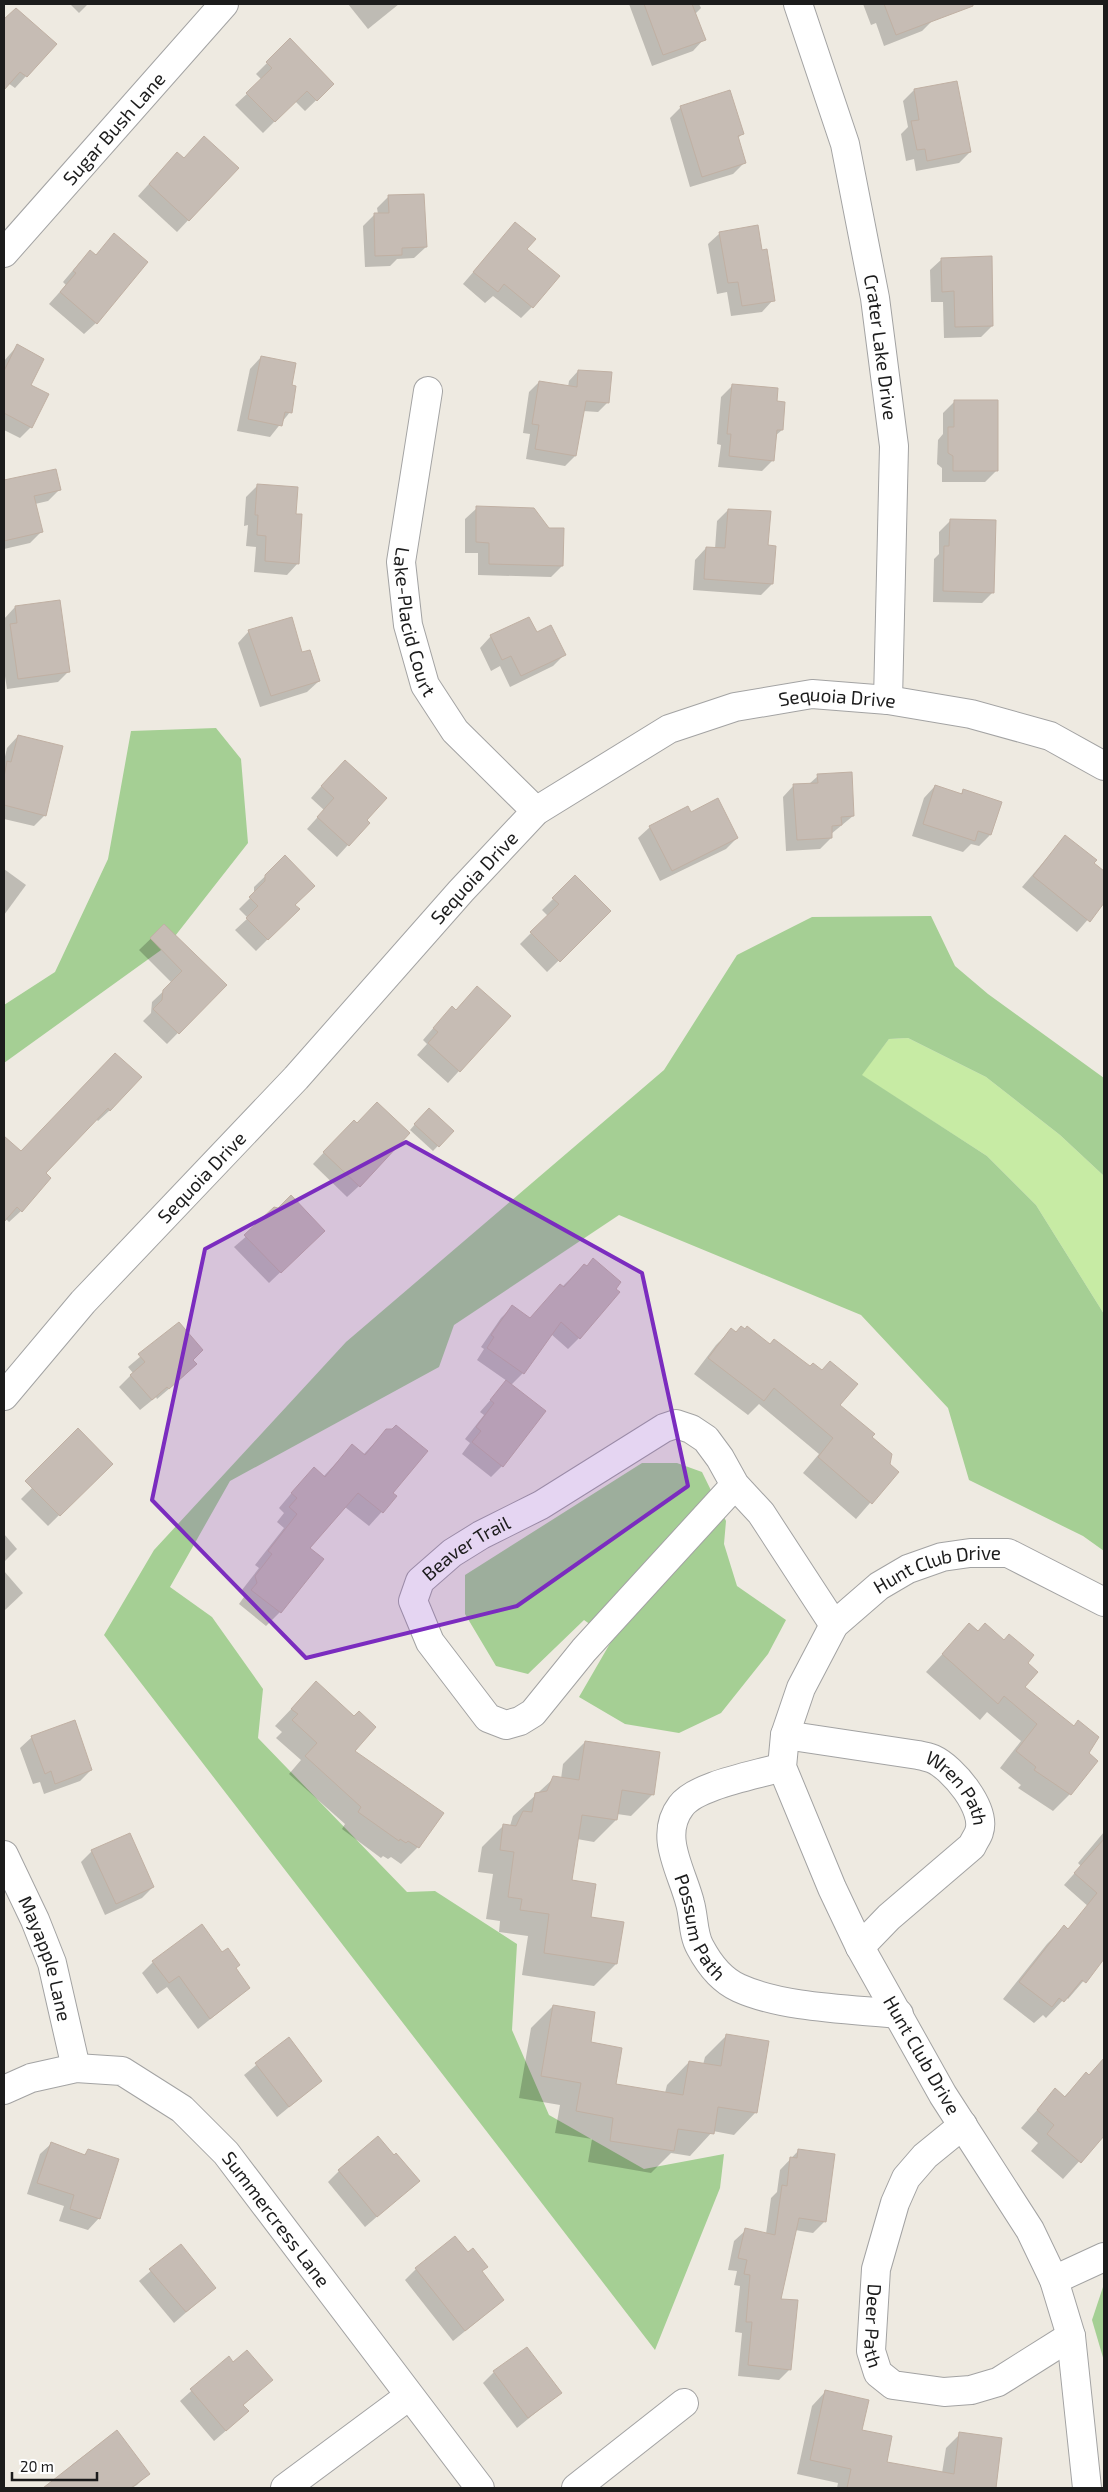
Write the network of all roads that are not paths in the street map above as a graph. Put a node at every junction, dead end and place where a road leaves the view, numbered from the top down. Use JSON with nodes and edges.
{"nodes":[{"id":1,"x":224,"y":4,"type":"edge"},
{"id":2,"x":798,"y":4,"type":"edge"},
{"id":3,"x":4,"y":253,"type":"edge"},
{"id":4,"x":428,"y":391,"type":"dead end"},
{"id":5,"x":888,"y":700,"type":"junction"},
{"id":6,"x":1104,"y":766,"type":"edge"},
{"id":7,"x":536,"y":811,"type":"junction"},
{"id":8,"x":4,"y":1396,"type":"edge"},
{"id":9,"x":735,"y":1485,"type":"junction"},
{"id":10,"x":1104,"y":1602,"type":"edge"},
{"id":11,"x":834,"y":1625,"type":"junction"},
{"id":12,"x":785,"y":1735,"type":"junction"},
{"id":13,"x":782,"y":1767,"type":"junction"},
{"id":14,"x":4,"y":1856,"type":"edge"},
{"id":15,"x":860,"y":1947,"type":"junction"},
{"id":16,"x":899,"y":2014,"type":"junction"},
{"id":17,"x":76,"y":2068,"type":"junction"},
{"id":18,"x":4,"y":2090,"type":"edge"},
{"id":19,"x":963,"y":2125,"type":"junction"},
{"id":20,"x":1104,"y":2257,"type":"edge"},
{"id":21,"x":1054,"y":2280,"type":"junction"},
{"id":22,"x":1071,"y":2336,"type":"junction"},
{"id":23,"x":409,"y":2396,"type":"junction"},
{"id":24,"x":684,"y":2403,"type":"dead end"},
{"id":25,"x":1104,"y":2486,"type":"edge"},
{"id":26,"x":285,"y":2488,"type":"edge"},
{"id":27,"x":480,"y":2488,"type":"edge"},
{"id":28,"x":576,"y":2488,"type":"edge"},
{"id":29,"x":1087,"y":2488,"type":"edge"},
{"id":30,"x":1097,"y":2488,"type":"edge"}],
"edges":[{"from":1,"to":3,"type":"street","name":"Sugar Bush Lane"},
{"from":2,"to":5,"type":"street","name":"Crater Lake Drive"},
{"from":4,"to":7,"type":"street","name":"Lake-Placid Court"},
{"from":5,"to":6,"type":"street","name":"Sequoia Drive"},
{"from":5,"to":7,"type":"street","name":"Sequoia Drive"},
{"from":7,"to":8,"type":"street","name":"Sequoia Drive"},
{"from":9,"to":9,"type":"street","name":"Beaver Trail"},
{"from":9,"to":11,"type":"street"},
{"from":10,"to":11,"type":"street","name":"Hunt Club Drive"},
{"from":11,"to":12,"type":"street","name":"Hunt Club Drive"},
{"from":12,"to":13,"type":"street","name":"Hunt Club Drive"},
{"from":12,"to":15,"type":"street","name":"Wren Path"},
{"from":13,"to":15,"type":"street","name":"Hunt Club Drive"},
{"from":13,"to":16,"type":"street","name":"Possum Path"},
{"from":14,"to":17,"type":"street","name":"Mayapple Lane"},
{"from":15,"to":16,"type":"street","name":"Hunt Club Drive"},
{"from":16,"to":19,"type":"street","name":"Hunt Club Drive"},
{"from":17,"to":18,"type":"street","name":"Summercress Lane"},
{"from":17,"to":23,"type":"street","name":"Summercress Lane"},
{"from":19,"to":21,"type":"street","name":"Hunt Club Drive"},
{"from":19,"to":22,"type":"street","name":"Deer Path"},
{"from":20,"to":21,"type":"street"},
{"from":21,"to":22,"type":"street","name":"Hunt Club Drive"},
{"from":22,"to":29,"type":"street","name":"Hunt Club Drive"},
{"from":23,"to":26,"type":"street"},
{"from":23,"to":27,"type":"street","name":"Summercress Lane"},
{"from":24,"to":28,"type":"street"},
{"from":25,"to":30,"type":"street"}]}
